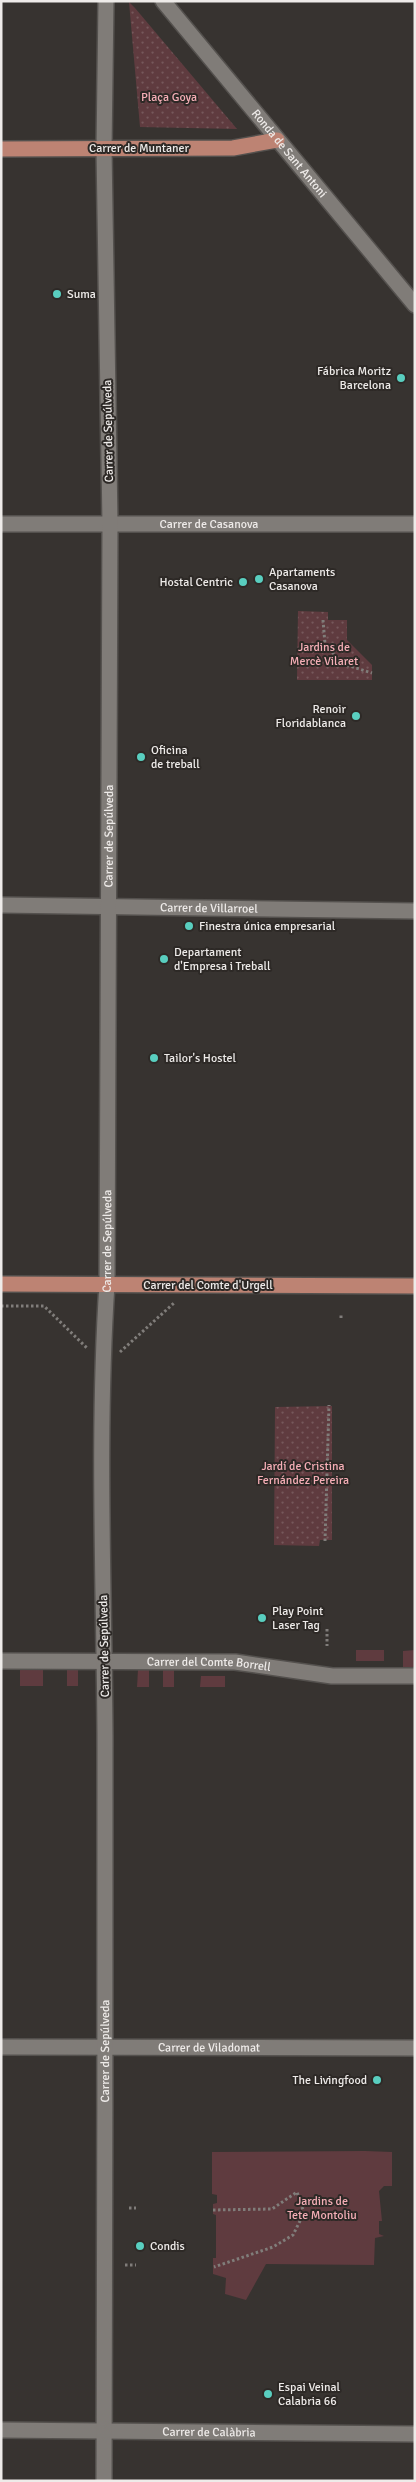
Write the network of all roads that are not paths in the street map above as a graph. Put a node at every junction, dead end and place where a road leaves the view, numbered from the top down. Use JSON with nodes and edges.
{"nodes":[{"id":1,"x":106,"y":1,"type":"edge"},
{"id":2,"x":162,"y":1,"type":"edge"},
{"id":3,"x":277,"y":140,"type":"junction"},
{"id":4,"x":1,"y":149,"type":"edge"},
{"id":5,"x":104,"y":149,"type":"junction"},
{"id":6,"x":415,"y":306,"type":"edge"},
{"id":7,"x":1,"y":524,"type":"edge"},
{"id":8,"x":110,"y":524,"type":"junction"},
{"id":9,"x":415,"y":524,"type":"edge"},
{"id":10,"x":1,"y":905,"type":"edge"},
{"id":11,"x":109,"y":906,"type":"junction"},
{"id":12,"x":415,"y":911,"type":"edge"},
{"id":13,"x":1,"y":1284,"type":"edge"},
{"id":14,"x":107,"y":1284,"type":"junction"},
{"id":15,"x":415,"y":1286,"type":"edge"},
{"id":16,"x":1,"y":1661,"type":"edge"},
{"id":17,"x":104,"y":1663,"type":"junction"},
{"id":18,"x":415,"y":1676,"type":"edge"},
{"id":19,"x":1,"y":2047,"type":"edge"},
{"id":20,"x":104,"y":2047,"type":"junction"},
{"id":21,"x":415,"y":2048,"type":"edge"},
{"id":22,"x":1,"y":2430,"type":"edge"},
{"id":23,"x":104,"y":2431,"type":"junction"},
{"id":24,"x":415,"y":2434,"type":"edge"},
{"id":25,"x":104,"y":2481,"type":"edge"}],
"edges":[{"from":1,"to":5,"type":"street","name":"Carrer de Sepúlveda"},
{"from":2,"to":3,"type":"street","name":"Ronda de Sant Antoni"},
{"from":3,"to":5,"type":"main road","name":"Carrer de Muntaner"},
{"from":3,"to":6,"type":"street","name":"Ronda de Sant Antoni"},
{"from":4,"to":5,"type":"main road","name":"Carrer de Muntaner"},
{"from":5,"to":8,"type":"street","name":"Carrer de Sepúlveda"},
{"from":7,"to":8,"type":"street","name":"Carrer de Casanova"},
{"from":8,"to":9,"type":"street","name":"Carrer de Casanova"},
{"from":8,"to":11,"type":"street","name":"Carrer de Sepúlveda"},
{"from":10,"to":11,"type":"street","name":"Carrer de Villarroel"},
{"from":11,"to":12,"type":"street","name":"Carrer de Villarroel"},
{"from":11,"to":14,"type":"street","name":"Carrer de Sepúlveda"},
{"from":13,"to":14,"type":"main road","name":"Carrer del Comte d'Urgell"},
{"from":14,"to":15,"type":"main road","name":"Carrer del Comte d'Urgell"},
{"from":14,"to":17,"type":"street","name":"Carrer de Sepúlveda"},
{"from":16,"to":17,"type":"street","name":"Carrer del Comte Borrell"},
{"from":17,"to":18,"type":"street","name":"Carrer del Comte Borrell"},
{"from":17,"to":20,"type":"street","name":"Carrer de Sepúlveda"},
{"from":19,"to":20,"type":"street","name":"Carrer de Viladomat"},
{"from":20,"to":21,"type":"street","name":"Carrer de Viladomat"},
{"from":20,"to":23,"type":"street","name":"Carrer de Sepúlveda"},
{"from":22,"to":23,"type":"street","name":"Carrer de Calàbria"},
{"from":23,"to":24,"type":"street","name":"Carrer de Calàbria"},
{"from":23,"to":25,"type":"street","name":"Carrer de Sepúlveda"}]}
